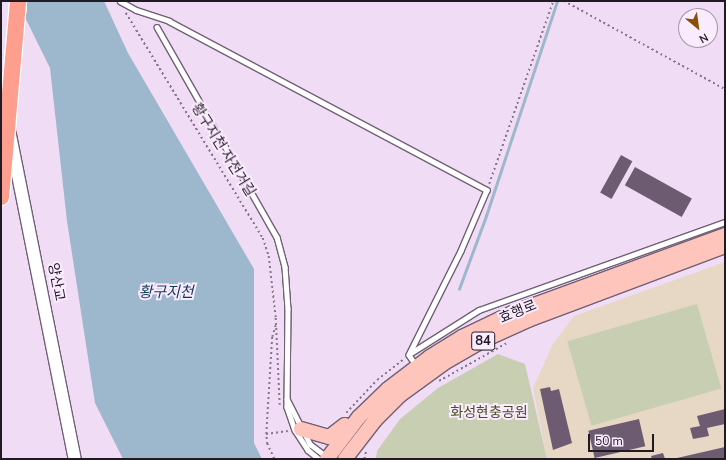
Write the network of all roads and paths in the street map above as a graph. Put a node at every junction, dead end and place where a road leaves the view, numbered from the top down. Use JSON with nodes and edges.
{"nodes":[{"id":1,"x":18,"y":1,"type":"edge"},
{"id":2,"x":120,"y":1,"type":"edge"},
{"id":3,"x":553,"y":1,"type":"edge"},
{"id":4,"x":564,"y":1,"type":"edge"},
{"id":5,"x":123,"y":8,"type":"dead end"},
{"id":6,"x":156,"y":27,"type":"dead end"},
{"id":7,"x":725,"y":89,"type":"edge"},
{"id":8,"x":1,"y":114,"type":"edge"},
{"id":9,"x":487,"y":190,"type":"junction"},
{"id":10,"x":1,"y":196,"type":"edge"},
{"id":11,"x":725,"y":222,"type":"edge"},
{"id":12,"x":725,"y":235,"type":"edge"},
{"id":13,"x":725,"y":246,"type":"edge"},
{"id":14,"x":641,"y":271,"type":"junction"},
{"id":15,"x":549,"y":306,"type":"junction"},
{"id":16,"x":277,"y":322,"type":"junction"},
{"id":17,"x":510,"y":342,"type":"dead end"},
{"id":18,"x":409,"y":355,"type":"junction"},
{"id":19,"x":417,"y":366,"type":"junction"},
{"id":20,"x":436,"y":383,"type":"dead end"},
{"id":21,"x":377,"y":399,"type":"junction"},
{"id":22,"x":280,"y":406,"type":"dead end"},
{"id":23,"x":359,"y":417,"type":"junction"},
{"id":24,"x":286,"y":425,"type":"dead end"},
{"id":25,"x":295,"y":430,"type":"junction"},
{"id":26,"x":266,"y":434,"type":"junction"},
{"id":27,"x":365,"y":440,"type":"junction"},
{"id":28,"x":75,"y":459,"type":"edge"},
{"id":29,"x":274,"y":459,"type":"edge"},
{"id":30,"x":324,"y":459,"type":"edge"},
{"id":31,"x":345,"y":459,"type":"edge"},
{"id":32,"x":359,"y":459,"type":"edge"},
{"id":33,"x":364,"y":459,"type":"edge"}],
"edges":[{"from":1,"to":10,"type":"highway","bridge":true},
{"from":2,"to":9,"type":"lane"},
{"from":3,"to":9,"type":"path"},
{"from":4,"to":7,"type":"path"},
{"from":5,"to":16,"type":"path","name":"황구지천 자전거길"},
{"from":6,"to":25,"type":"lane"},
{"from":8,"to":28,"type":"street","name":"양산교"},
{"from":9,"to":18,"type":"lane"},
{"from":11,"to":18,"type":"lane"},
{"from":12,"to":14,"type":"main road","name":"효행로","number":"84"},
{"from":13,"to":14,"type":"main road","name":"효행로","number":"84"},
{"from":14,"to":15,"type":"main road","name":"효행로","number":"84"},
{"from":15,"to":19,"type":"main road","name":"효행로","number":"84"},
{"from":15,"to":27,"type":"main road","name":"효행로","number":"84"},
{"from":16,"to":22,"type":"path","name":"황구지천 자전거길"},
{"from":16,"to":26,"type":"path","name":"황구지천 자전거길"},
{"from":17,"to":20,"type":"path"},
{"from":18,"to":19,"type":"lane"},
{"from":19,"to":21,"type":"main road","name":"효행로","number":"84"},
{"from":21,"to":23,"type":"main road","name":"효행로","number":"84"},
{"from":21,"to":27,"type":"main road"},
{"from":23,"to":25,"type":"main road"},
{"from":23,"to":30,"type":"main road","name":"효행로","number":"84"},
{"from":24,"to":25,"type":"path"},
{"from":25,"to":26,"type":"path"},
{"from":25,"to":30,"type":"lane"},
{"from":25,"to":30,"type":"lane"},
{"from":26,"to":29,"type":"path","name":"황구지천 자전거길"},
{"from":27,"to":31,"type":"main road","name":"효행로","number":"84"},
{"from":27,"to":32,"type":"main road"},
{"from":27,"to":33,"type":"path"}]}
